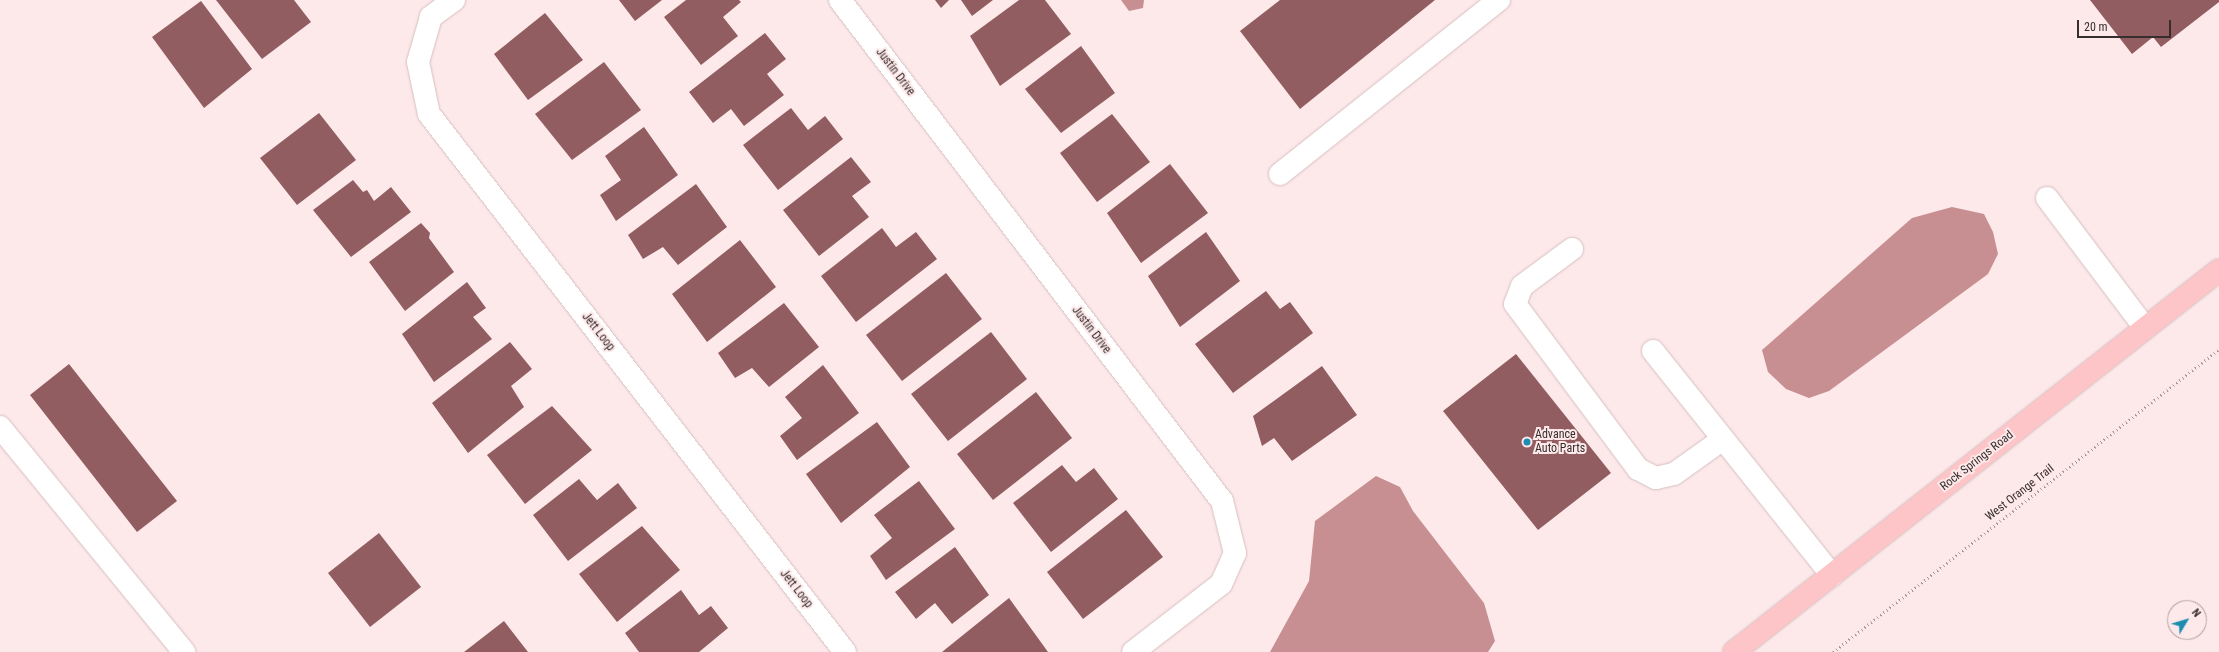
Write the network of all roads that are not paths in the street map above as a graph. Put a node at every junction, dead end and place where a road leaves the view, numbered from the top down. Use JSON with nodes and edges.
{"nodes":[{"id":1,"x":454,"y":0,"type":"edge"},
{"id":2,"x":840,"y":0,"type":"edge"},
{"id":3,"x":1500,"y":0,"type":"edge"},
{"id":4,"x":1280,"y":174,"type":"dead end"},
{"id":5,"x":2047,"y":198,"type":"dead end"},
{"id":6,"x":1572,"y":249,"type":"dead end"},
{"id":7,"x":2219,"y":270,"type":"edge"},
{"id":8,"x":2145,"y":328,"type":"junction"},
{"id":9,"x":1653,"y":351,"type":"dead end"},
{"id":10,"x":0,"y":427,"type":"edge"},
{"id":11,"x":1723,"y":438,"type":"junction"},
{"id":12,"x":1832,"y":575,"type":"junction"},
{"id":13,"x":184,"y":652,"type":"edge"},
{"id":14,"x":845,"y":652,"type":"edge"},
{"id":15,"x":1133,"y":652,"type":"edge"},
{"id":16,"x":1734,"y":652,"type":"edge"}],
"edges":[{"from":1,"to":14,"type":"street","name":"Jett Loop"},
{"from":2,"to":15,"type":"street","name":"Justin Drive"},
{"from":3,"to":4,"type":"street"},
{"from":5,"to":8,"type":"street"},
{"from":6,"to":11,"type":"street"},
{"from":7,"to":8,"type":"main road","name":"Rock Springs Road"},
{"from":8,"to":12,"type":"main road","name":"Rock Springs Road"},
{"from":9,"to":11,"type":"street"},
{"from":10,"to":13,"type":"street"},
{"from":11,"to":12,"type":"street"},
{"from":12,"to":16,"type":"main road","name":"Rock Springs Road"}]}
